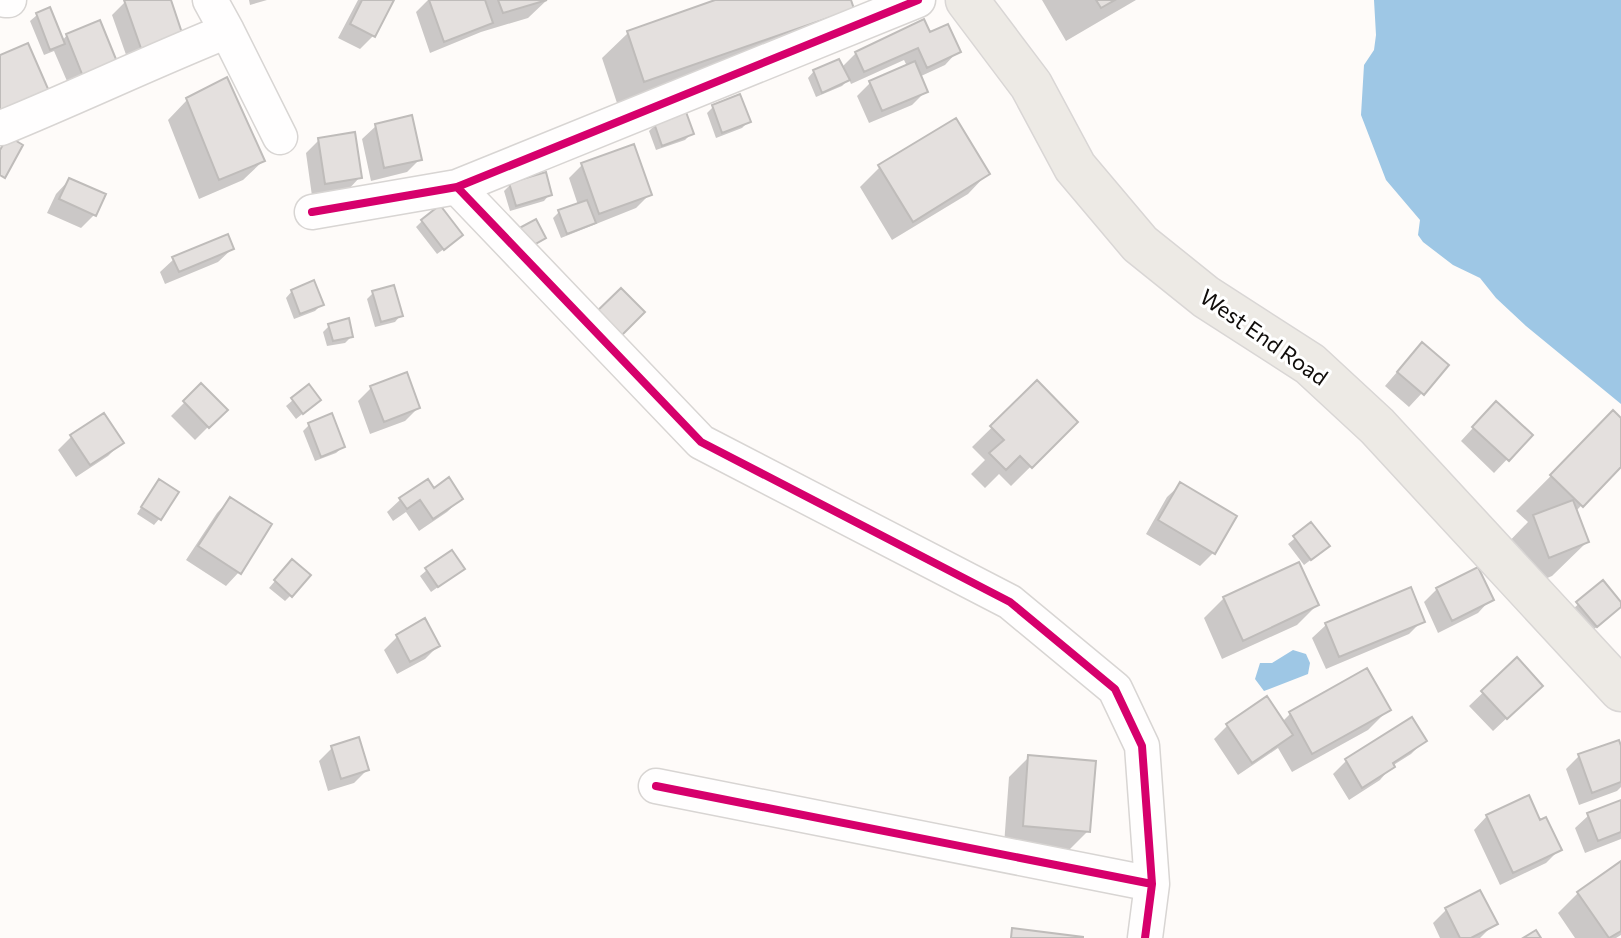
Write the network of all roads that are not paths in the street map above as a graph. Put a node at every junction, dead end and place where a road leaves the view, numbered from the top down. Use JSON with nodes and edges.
{"nodes":[{"id":1,"x":210,"y":0,"type":"edge"},
{"id":2,"x":918,"y":0,"type":"edge"},
{"id":3,"x":967,"y":0,"type":"edge"},
{"id":4,"x":227,"y":31,"type":"junction"},
{"id":5,"x":1,"y":128,"type":"edge"},
{"id":6,"x":280,"y":137,"type":"dead end"},
{"id":7,"x":457,"y":187,"type":"junction"},
{"id":8,"x":312,"y":212,"type":"dead end"},
{"id":9,"x":1621,"y":690,"type":"edge"},
{"id":10,"x":656,"y":786,"type":"dead end"},
{"id":11,"x":1152,"y":884,"type":"junction"},
{"id":12,"x":1145,"y":938,"type":"edge"}],
"edges":[{"from":1,"to":4,"type":"street"},
{"from":2,"to":7,"type":"street"},
{"from":3,"to":9,"type":"main road","name":"West End Road"},
{"from":4,"to":5,"type":"street"},
{"from":4,"to":6,"type":"street"},
{"from":7,"to":8,"type":"street"},
{"from":7,"to":11,"type":"street"},
{"from":10,"to":11,"type":"street"},
{"from":11,"to":12,"type":"street"}]}
